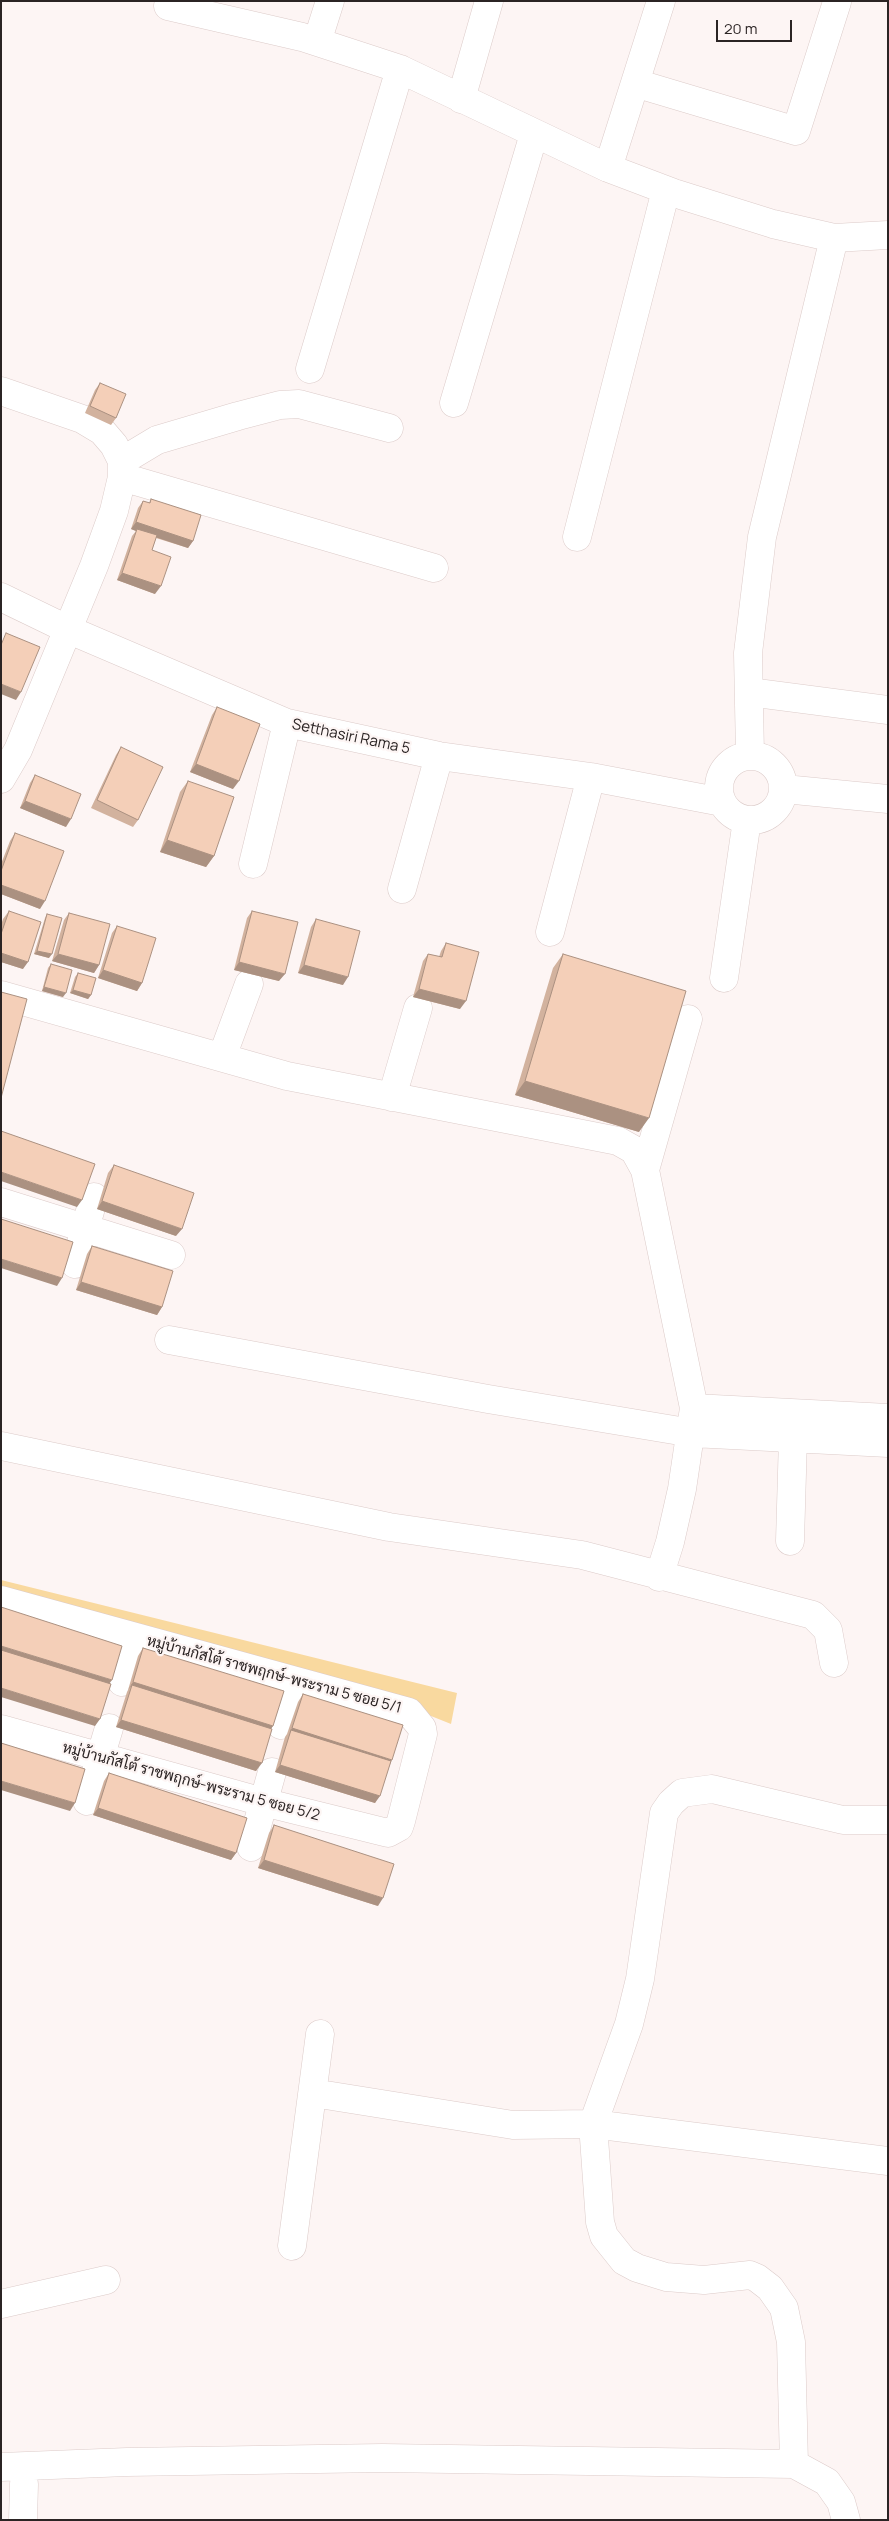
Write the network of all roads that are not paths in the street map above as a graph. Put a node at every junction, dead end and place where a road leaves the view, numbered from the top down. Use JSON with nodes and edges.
{"nodes":[{"id":1,"x":169,"y":1,"type":"edge"},
{"id":2,"x":330,"y":1,"type":"edge"},
{"id":3,"x":488,"y":1,"type":"edge"},
{"id":4,"x":661,"y":1,"type":"edge"},
{"id":5,"x":837,"y":2,"type":"edge"},
{"id":6,"x":317,"y":42,"type":"junction"},
{"id":7,"x":400,"y":70,"type":"junction"},
{"id":8,"x":635,"y":83,"type":"junction"},
{"id":9,"x":461,"y":99,"type":"junction"},
{"id":10,"x":534,"y":134,"type":"junction"},
{"id":11,"x":608,"y":168,"type":"junction"},
{"id":12,"x":666,"y":190,"type":"junction"},
{"id":13,"x":888,"y":235,"type":"edge"},
{"id":14,"x":834,"y":238,"type":"junction"},
{"id":15,"x":310,"y":369,"type":"dead end"},
{"id":16,"x":1,"y":391,"type":"edge"},
{"id":17,"x":454,"y":403,"type":"dead end"},
{"id":18,"x":389,"y":428,"type":"dead end"},
{"id":19,"x":122,"y":469,"type":"junction"},
{"id":20,"x":577,"y":537,"type":"dead end"},
{"id":21,"x":434,"y":568,"type":"dead end"},
{"id":22,"x":1,"y":597,"type":"edge"},
{"id":23,"x":67,"y":629,"type":"junction"},
{"id":24,"x":749,"y":692,"type":"junction"},
{"id":25,"x":888,"y":710,"type":"edge"},
{"id":26,"x":287,"y":723,"type":"junction"},
{"id":27,"x":750,"y":755,"type":"junction"},
{"id":28,"x":439,"y":756,"type":"junction"},
{"id":29,"x":591,"y":777,"type":"junction"},
{"id":30,"x":1,"y":779,"type":"edge"},
{"id":31,"x":784,"y":789,"type":"junction"},
{"id":32,"x":888,"y":799,"type":"edge"},
{"id":33,"x":722,"y":802,"type":"junction"},
{"id":34,"x":748,"y":820,"type":"junction"},
{"id":35,"x":254,"y":864,"type":"dead end"},
{"id":36,"x":402,"y":889,"type":"dead end"},
{"id":37,"x":550,"y":932,"type":"dead end"},
{"id":38,"x":724,"y":978,"type":"dead end"},
{"id":39,"x":249,"y":984,"type":"dead end"},
{"id":40,"x":1,"y":995,"type":"edge"},
{"id":41,"x":418,"y":1008,"type":"dead end"},
{"id":42,"x":688,"y":1019,"type":"dead end"},
{"id":43,"x":222,"y":1057,"type":"junction"},
{"id":44,"x":392,"y":1097,"type":"junction"},
{"id":45,"x":645,"y":1170,"type":"junction"},
{"id":46,"x":94,"y":1197,"type":"dead end"},
{"id":47,"x":1,"y":1202,"type":"edge"},
{"id":48,"x":84,"y":1228,"type":"junction"},
{"id":49,"x":171,"y":1255,"type":"dead end"},
{"id":50,"x":74,"y":1264,"type":"dead end"},
{"id":51,"x":170,"y":1340,"type":"dead end"},
{"id":52,"x":888,"y":1418,"type":"edge"},
{"id":53,"x":693,"y":1421,"type":"junction"},
{"id":54,"x":793,"y":1438,"type":"junction"},
{"id":55,"x":888,"y":1442,"type":"edge"},
{"id":56,"x":1,"y":1446,"type":"edge"},
{"id":57,"x":790,"y":1541,"type":"dead end"},
{"id":58,"x":658,"y":1577,"type":"junction"},
{"id":59,"x":1,"y":1600,"type":"edge"},
{"id":60,"x":136,"y":1638,"type":"junction"},
{"id":61,"x":834,"y":1663,"type":"dead end"},
{"id":62,"x":293,"y":1681,"type":"junction"},
{"id":63,"x":122,"y":1682,"type":"dead end"},
{"id":64,"x":281,"y":1725,"type":"dead end"},
{"id":65,"x":109,"y":1728,"type":"dead end"},
{"id":66,"x":1,"y":1729,"type":"edge"},
{"id":67,"x":99,"y":1757,"type":"junction"},
{"id":68,"x":272,"y":1772,"type":"dead end"},
{"id":69,"x":87,"y":1801,"type":"dead end"},
{"id":70,"x":263,"y":1802,"type":"junction"},
{"id":71,"x":888,"y":1820,"type":"edge"},
{"id":72,"x":382,"y":1833,"type":"joint"},
{"id":73,"x":251,"y":1848,"type":"dead end"},
{"id":74,"x":320,"y":2034,"type":"dead end"},
{"id":75,"x":313,"y":2094,"type":"junction"},
{"id":76,"x":593,"y":2124,"type":"junction"},
{"id":77,"x":888,"y":2161,"type":"edge"},
{"id":78,"x":292,"y":2246,"type":"dead end"},
{"id":79,"x":106,"y":2280,"type":"dead end"},
{"id":80,"x":1,"y":2304,"type":"edge"},
{"id":81,"x":794,"y":2464,"type":"junction"},
{"id":82,"x":1,"y":2467,"type":"edge"},
{"id":83,"x":24,"y":2484,"type":"dead end"},
{"id":84,"x":22,"y":2520,"type":"edge"},
{"id":85,"x":846,"y":2520,"type":"edge"}],
"edges":[{"from":1,"to":6,"type":"street"},
{"from":2,"to":6,"type":"street"},
{"from":3,"to":9,"type":"street"},
{"from":4,"to":8,"type":"street"},
{"from":5,"to":8,"type":"street"},
{"from":6,"to":7,"type":"street"},
{"from":7,"to":9,"type":"street"},
{"from":7,"to":15,"type":"street"},
{"from":8,"to":11,"type":"street"},
{"from":9,"to":10,"type":"street"},
{"from":10,"to":11,"type":"street"},
{"from":10,"to":17,"type":"street"},
{"from":11,"to":12,"type":"street"},
{"from":12,"to":14,"type":"street"},
{"from":12,"to":20,"type":"street"},
{"from":13,"to":14,"type":"street"},
{"from":14,"to":24,"type":"street"},
{"from":16,"to":19,"type":"street"},
{"from":18,"to":19,"type":"street"},
{"from":19,"to":21,"type":"street"},
{"from":19,"to":23,"type":"street"},
{"from":22,"to":23,"type":"street","name":"Setthasiri Rama 5"},
{"from":23,"to":26,"type":"street","name":"Setthasiri Rama 5"},
{"from":23,"to":30,"type":"street"},
{"from":24,"to":25,"type":"street"},
{"from":24,"to":27,"type":"street"},
{"from":26,"to":28,"type":"street","name":"Setthasiri Rama 5"},
{"from":26,"to":35,"type":"street"},
{"from":27,"to":31,"type":"street"},
{"from":27,"to":33,"type":"street"},
{"from":28,"to":29,"type":"street","name":"Setthasiri Rama 5"},
{"from":28,"to":36,"type":"street"},
{"from":29,"to":33,"type":"street","name":"Setthasiri Rama 5"},
{"from":29,"to":37,"type":"street"},
{"from":31,"to":32,"type":"street"},
{"from":31,"to":34,"type":"street"},
{"from":33,"to":34,"type":"street","name":"Setthasiri Rama 5"},
{"from":34,"to":38,"type":"street"},
{"from":39,"to":43,"type":"street"},
{"from":40,"to":43,"type":"street"},
{"from":41,"to":44,"type":"street"},
{"from":42,"to":45,"type":"street"},
{"from":43,"to":44,"type":"street"},
{"from":44,"to":45,"type":"street"},
{"from":45,"to":53,"type":"street"},
{"from":46,"to":48,"type":"street"},
{"from":47,"to":48,"type":"street"},
{"from":48,"to":49,"type":"street"},
{"from":48,"to":50,"type":"street"},
{"from":51,"to":53,"type":"street"},
{"from":52,"to":53,"type":"street"},
{"from":53,"to":54,"type":"street"},
{"from":53,"to":58,"type":"street"},
{"from":54,"to":55,"type":"street"},
{"from":54,"to":57,"type":"street"},
{"from":56,"to":58,"type":"street"},
{"from":58,"to":61,"type":"street"},
{"from":59,"to":60,"type":"street","name":"หมู่บ้านกัสโต้ ราชพฤกษ์-พระราม 5 ซอย 5/1"},
{"from":60,"to":62,"type":"street","name":"หมู่บ้านกัสโต้ ราชพฤกษ์-พระราม 5 ซอย 5/1"},
{"from":60,"to":63,"type":"street"},
{"from":62,"to":64,"type":"street"},
{"from":62,"to":72,"type":"street","name":"หมู่บ้านกัสโต้ ราชพฤกษ์-พระราม 5 ซอย 5/1"},
{"from":65,"to":67,"type":"street"},
{"from":66,"to":67,"type":"street","name":"หมู่บ้านกัสโต้ ราชพฤกษ์-พระราม 5 ซอย 5/2"},
{"from":67,"to":69,"type":"street"},
{"from":67,"to":70,"type":"street","name":"หมู่บ้านกัสโต้ ราชพฤกษ์-พระราม 5 ซอย 5/2"},
{"from":68,"to":70,"type":"street"},
{"from":70,"to":72,"type":"street","name":"หมู่บ้านกัสโต้ ราชพฤกษ์-พระราม 5 ซอย 5/2"},
{"from":70,"to":73,"type":"street"},
{"from":71,"to":76,"type":"street"},
{"from":74,"to":75,"type":"street"},
{"from":75,"to":76,"type":"street"},
{"from":75,"to":78,"type":"street"},
{"from":76,"to":77,"type":"street"},
{"from":76,"to":81,"type":"street"},
{"from":79,"to":80,"type":"street"},
{"from":81,"to":82,"type":"street"},
{"from":81,"to":85,"type":"street"},
{"from":83,"to":84,"type":"street"}]}
